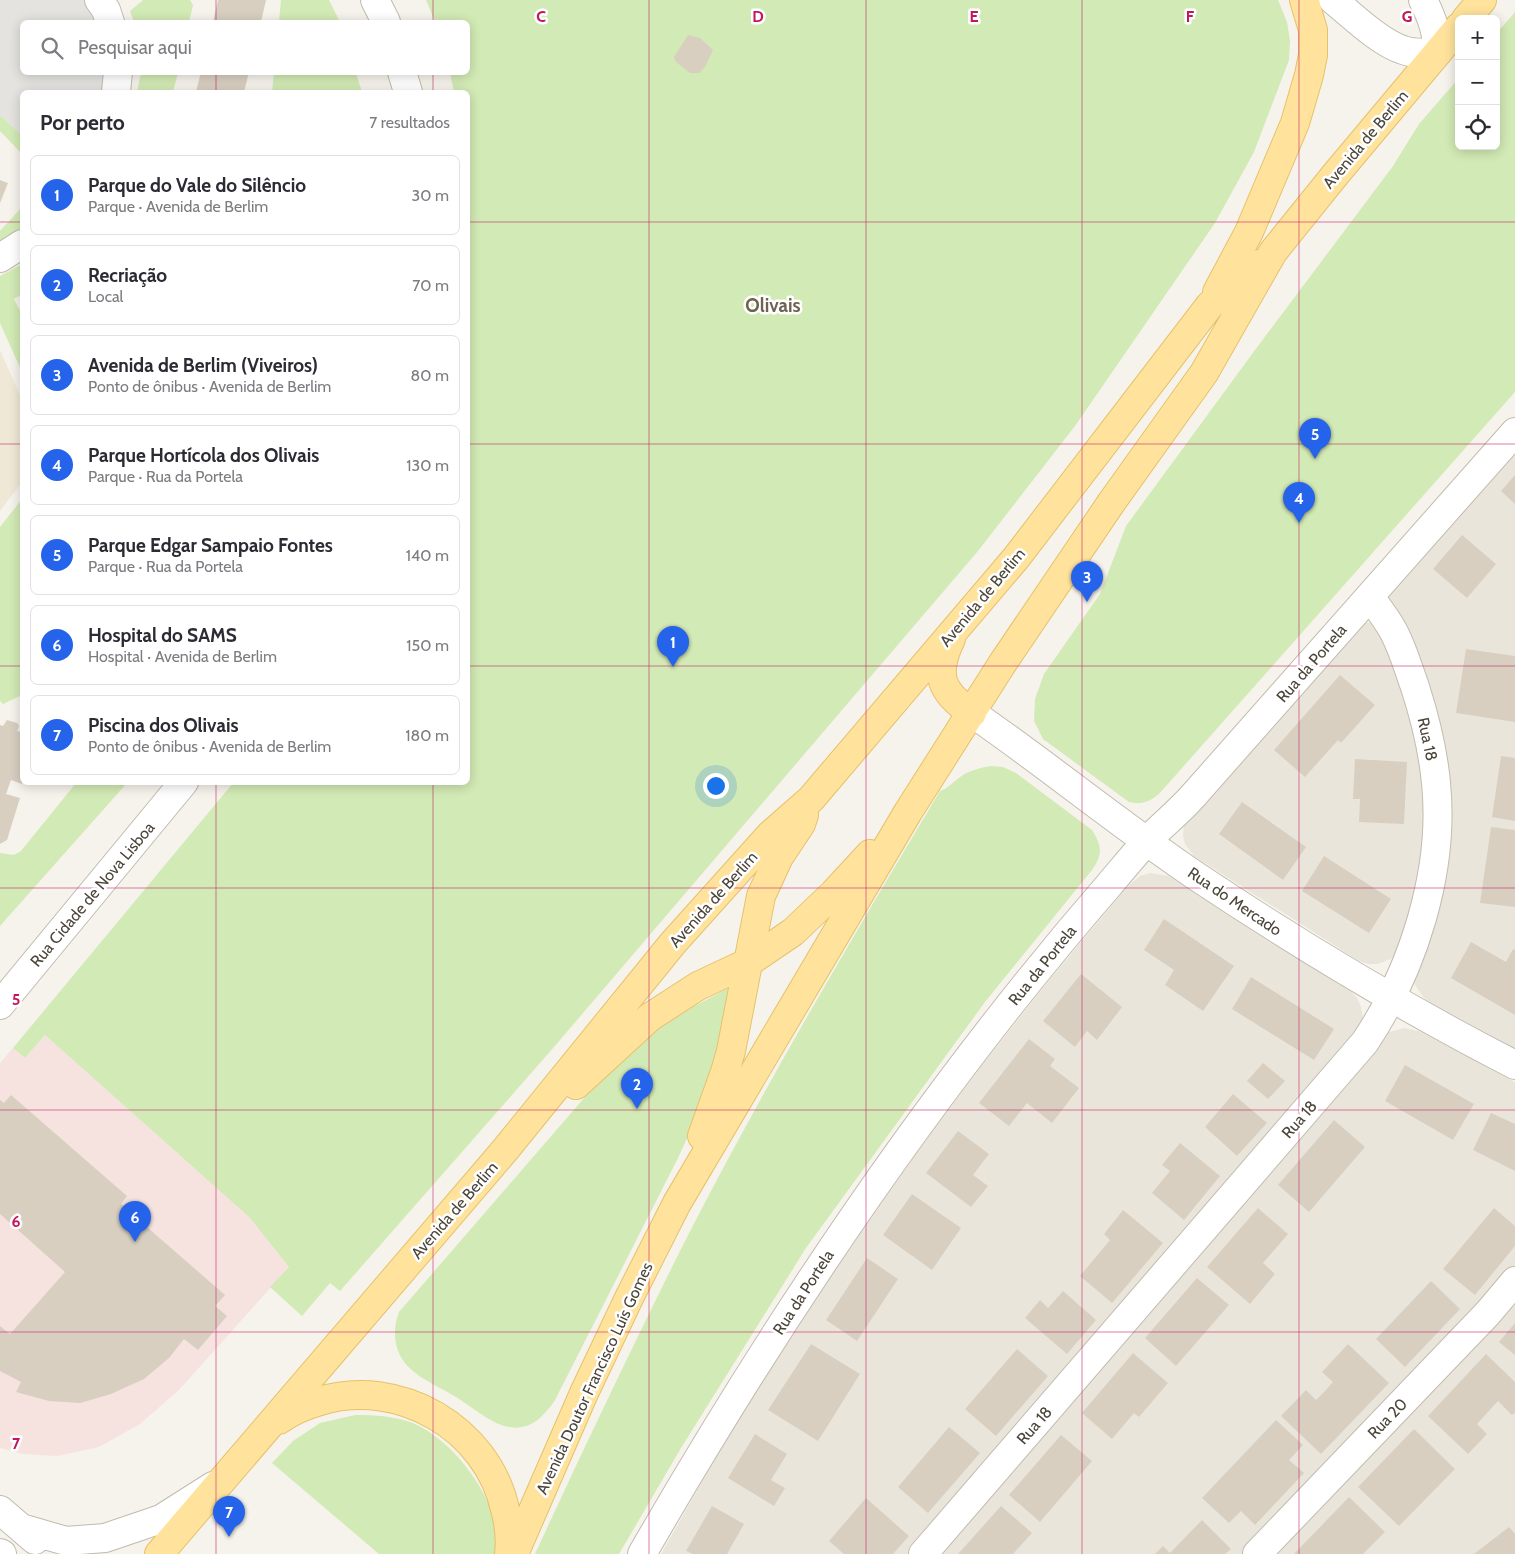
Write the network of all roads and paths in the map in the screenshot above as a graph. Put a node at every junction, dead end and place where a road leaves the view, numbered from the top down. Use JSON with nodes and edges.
{"nodes":[{"id":1,"x":99,"y":0,"type":"edge"},
{"id":2,"x":375,"y":0,"type":"edge"},
{"id":3,"x":1304,"y":0,"type":"edge"},
{"id":4,"x":1333,"y":0,"type":"edge"},
{"id":5,"x":1422,"y":0,"type":"edge"},
{"id":6,"x":1482,"y":0,"type":"edge"},
{"id":7,"x":1469,"y":15,"type":"edge"},
{"id":8,"x":109,"y":20,"type":"edge"},
{"id":9,"x":385,"y":20,"type":"edge"},
{"id":10,"x":1455,"y":33,"type":"edge"},
{"id":11,"x":1438,"y":52,"type":"junction"},
{"id":12,"x":118,"y":75,"type":"edge"},
{"id":13,"x":403,"y":75,"type":"edge"},
{"id":14,"x":116,"y":90,"type":"edge"},
{"id":15,"x":407,"y":90,"type":"edge"},
{"id":16,"x":20,"y":245,"type":"edge"},
{"id":17,"x":1273,"y":252,"type":"junction"},
{"id":18,"x":0,"y":258,"type":"edge"},
{"id":19,"x":1210,"y":305,"type":"junction"},
{"id":20,"x":1515,"y":432,"type":"edge"},
{"id":21,"x":1370,"y":596,"type":"junction"},
{"id":22,"x":958,"y":626,"type":"junction"},
{"id":23,"x":972,"y":713,"type":"junction"},
{"id":24,"x":182,"y":785,"type":"edge"},
{"id":25,"x":811,"y":799,"type":"junction"},
{"id":26,"x":908,"y":812,"type":"junction"},
{"id":27,"x":1147,"y":842,"type":"junction"},
{"id":28,"x":749,"y":962,"type":"junction"},
{"id":29,"x":1391,"y":998,"type":"junction"},
{"id":30,"x":0,"y":1005,"type":"edge"},
{"id":31,"x":1515,"y":1065,"type":"edge"},
{"id":32,"x":505,"y":1150,"type":"junction"},
{"id":33,"x":677,"y":1202,"type":"junction"},
{"id":34,"x":1515,"y":1282,"type":"edge"},
{"id":35,"x":262,"y":1433,"type":"junction"},
{"id":36,"x":220,"y":1482,"type":"junction"},
{"id":37,"x":0,"y":1510,"type":"edge"},
{"id":38,"x":22,"y":1528,"type":"junction"},
{"id":39,"x":50,"y":1554,"type":"edge"},
{"id":40,"x":159,"y":1554,"type":"edge"},
{"id":41,"x":509,"y":1554,"type":"edge"},
{"id":42,"x":514,"y":1554,"type":"edge"},
{"id":43,"x":642,"y":1554,"type":"edge"},
{"id":44,"x":922,"y":1554,"type":"edge"},
{"id":45,"x":1257,"y":1554,"type":"edge"}],
"edges":[{"from":1,"to":8,"type":"street"},
{"from":2,"to":9,"type":"street"},
{"from":3,"to":19,"type":"main road"},
{"from":4,"to":11,"type":"street"},
{"from":5,"to":11,"type":"street"},
{"from":6,"to":7,"type":"main road"},
{"from":10,"to":11,"type":"main road","name":"Avenida de Berlim"},
{"from":11,"to":17,"type":"main road","name":"Avenida de Berlim"},
{"from":12,"to":14,"type":"street"},
{"from":13,"to":15,"type":"street"},
{"from":16,"to":18,"type":"street"},
{"from":17,"to":19,"type":"main road","name":"Avenida de Berlim"},
{"from":17,"to":23,"type":"main road","name":"Avenida de Berlim"},
{"from":19,"to":22,"type":"main road","name":"Avenida de Berlim"},
{"from":20,"to":21,"type":"street","name":"Rua da Portela"},
{"from":21,"to":27,"type":"street","name":"Rua da Portela"},
{"from":21,"to":29,"type":"street","name":"Rua 18"},
{"from":22,"to":23,"type":"main road"},
{"from":22,"to":25,"type":"main road","name":"Avenida de Berlim"},
{"from":23,"to":26,"type":"main road","name":"Avenida de Berlim"},
{"from":23,"to":27,"type":"street","name":"Rua do Mercado"},
{"from":24,"to":30,"type":"street","name":"Rua Cidade de Nova Lisboa"},
{"from":25,"to":28,"type":"main road"},
{"from":25,"to":32,"type":"main road","name":"Avenida de Berlim"},
{"from":26,"to":28,"type":"main road"},
{"from":26,"to":33,"type":"main road"},
{"from":27,"to":29,"type":"street","name":"Rua do Mercado"},
{"from":27,"to":43,"type":"street","name":"Rua da Portela"},
{"from":28,"to":32,"type":"main road"},
{"from":28,"to":33,"type":"main road"},
{"from":29,"to":31,"type":"street","name":"Rua do Mercado"},
{"from":29,"to":44,"type":"street","name":"Rua 18"},
{"from":32,"to":35,"type":"main road","name":"Avenida de Berlim"},
{"from":33,"to":42,"type":"main road","name":"Avenida Doutor Francisco Luís Gomes"},
{"from":34,"to":45,"type":"street","name":"Rua 20"},
{"from":35,"to":36,"type":"main road","name":"Avenida de Berlim"},
{"from":35,"to":41,"type":"main road"},
{"from":36,"to":38,"type":"street"},
{"from":36,"to":40,"type":"main road","name":"Avenida de Berlim"},
{"from":37,"to":38,"type":"street"},
{"from":38,"to":39,"type":"street"}]}
